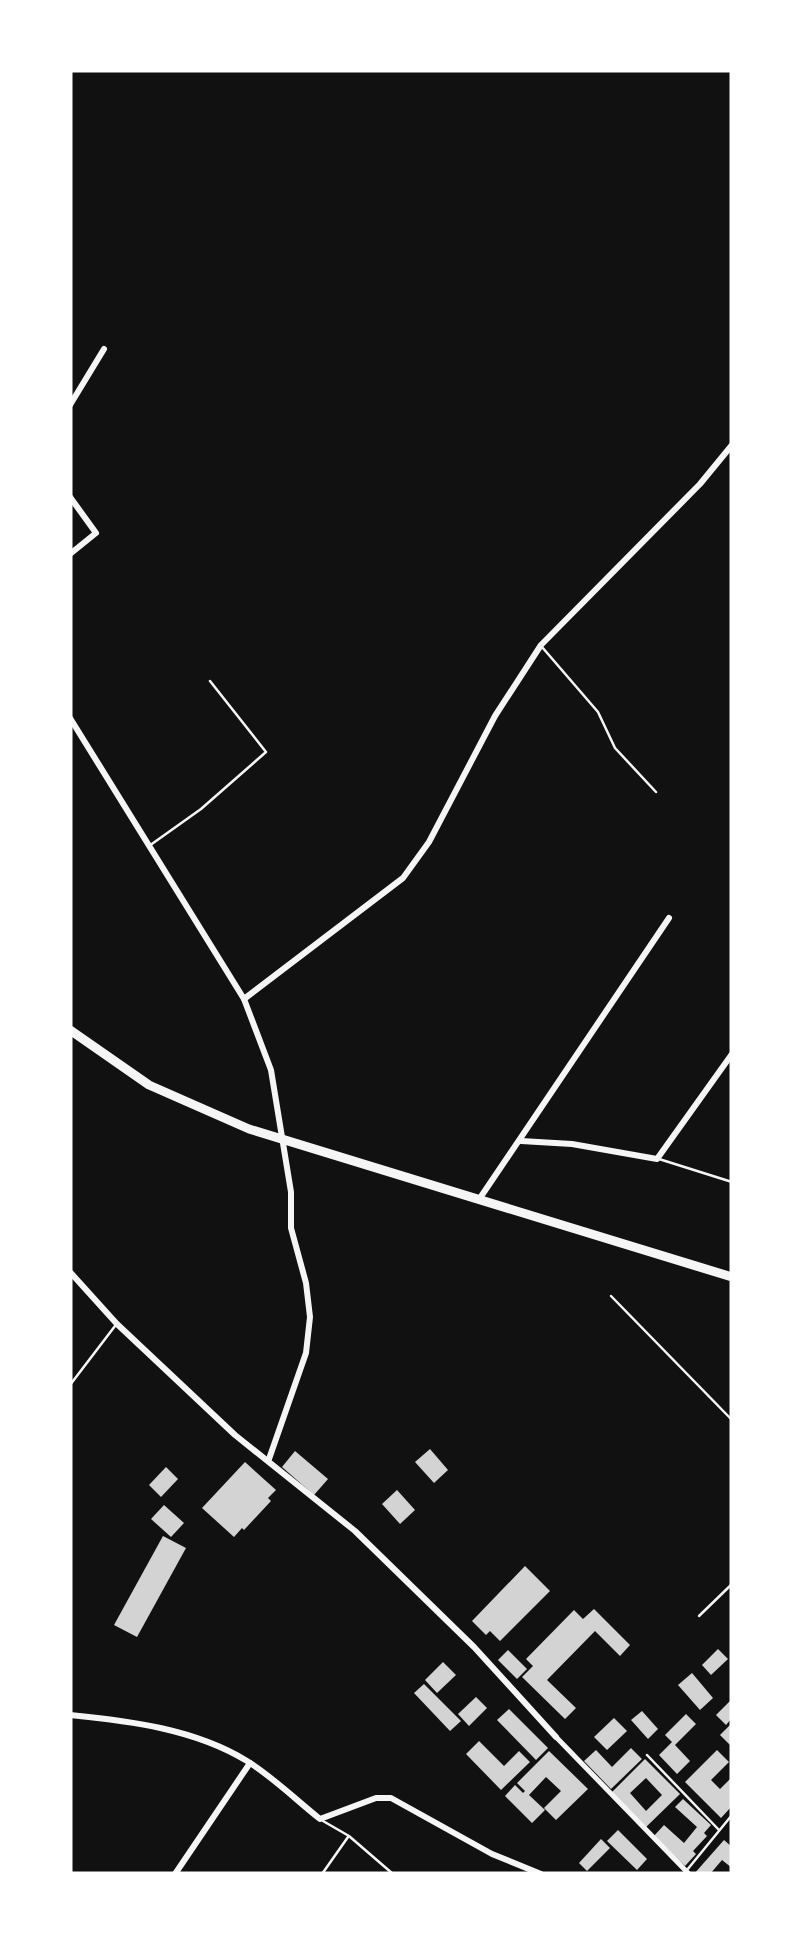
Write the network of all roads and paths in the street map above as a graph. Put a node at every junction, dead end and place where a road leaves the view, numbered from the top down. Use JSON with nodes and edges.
{"nodes":[{"id":1,"x":104,"y":349,"type":"dead end"},
{"id":2,"x":70,"y":405,"type":"edge"},
{"id":3,"x":732,"y":446,"type":"edge"},
{"id":4,"x":70,"y":496,"type":"edge"},
{"id":5,"x":70,"y":554,"type":"edge"},
{"id":6,"x":541,"y":646,"type":"junction"},
{"id":7,"x":210,"y":681,"type":"dead end"},
{"id":8,"x":70,"y":718,"type":"edge"},
{"id":9,"x":656,"y":792,"type":"dead end"},
{"id":10,"x":148,"y":847,"type":"junction"},
{"id":11,"x":669,"y":918,"type":"dead end"},
{"id":12,"x":244,"y":998,"type":"junction"},
{"id":13,"x":70,"y":1030,"type":"edge"},
{"id":14,"x":732,"y":1054,"type":"edge"},
{"id":15,"x":285,"y":1140,"type":"junction"},
{"id":16,"x":519,"y":1141,"type":"junction"},
{"id":17,"x":658,"y":1159,"type":"junction"},
{"id":18,"x":732,"y":1182,"type":"edge"},
{"id":19,"x":480,"y":1198,"type":"junction"},
{"id":20,"x":70,"y":1272,"type":"edge"},
{"id":21,"x":732,"y":1277,"type":"edge"},
{"id":22,"x":610,"y":1296,"type":"dead end"},
{"id":23,"x":117,"y":1324,"type":"junction"},
{"id":24,"x":70,"y":1385,"type":"edge"},
{"id":25,"x":732,"y":1420,"type":"edge"},
{"id":26,"x":269,"y":1460,"type":"junction"},
{"id":27,"x":732,"y":1584,"type":"edge"},
{"id":28,"x":699,"y":1616,"type":"dead end"},
{"id":29,"x":70,"y":1715,"type":"edge"},
{"id":30,"x":556,"y":1737,"type":"joint"},
{"id":31,"x":647,"y":1755,"type":"dead end"},
{"id":32,"x":250,"y":1763,"type":"junction"},
{"id":33,"x":732,"y":1815,"type":"edge"},
{"id":34,"x":320,"y":1819,"type":"junction"},
{"id":35,"x":719,"y":1830,"type":"junction"},
{"id":36,"x":349,"y":1836,"type":"junction"},
{"id":37,"x":688,"y":1873,"type":"edge"},
{"id":38,"x":175,"y":1874,"type":"edge"},
{"id":39,"x":322,"y":1874,"type":"edge"},
{"id":40,"x":393,"y":1874,"type":"edge"},
{"id":41,"x":542,"y":1874,"type":"edge"}],
"edges":[{"from":1,"to":2,"type":"street"},
{"from":3,"to":6,"type":"street"},
{"from":4,"to":5,"type":"street"},
{"from":6,"to":9,"type":"lane"},
{"from":6,"to":12,"type":"street"},
{"from":7,"to":10,"type":"lane"},
{"from":8,"to":10,"type":"street"},
{"from":10,"to":12,"type":"street"},
{"from":11,"to":16,"type":"street"},
{"from":12,"to":15,"type":"street"},
{"from":13,"to":15,"type":"main road"},
{"from":14,"to":17,"type":"street"},
{"from":15,"to":19,"type":"main road"},
{"from":15,"to":26,"type":"street"},
{"from":16,"to":17,"type":"street"},
{"from":16,"to":19,"type":"street"},
{"from":17,"to":18,"type":"lane"},
{"from":19,"to":21,"type":"main road"},
{"from":20,"to":23,"type":"street"},
{"from":22,"to":25,"type":"path"},
{"from":23,"to":24,"type":"lane"},
{"from":23,"to":26,"type":"street"},
{"from":26,"to":30,"type":"street"},
{"from":27,"to":28,"type":"path"},
{"from":29,"to":32,"type":"street"},
{"from":30,"to":37,"type":"street"},
{"from":31,"to":35,"type":"lane"},
{"from":32,"to":34,"type":"street"},
{"from":32,"to":38,"type":"street"},
{"from":33,"to":35,"type":"lane"},
{"from":34,"to":36,"type":"lane"},
{"from":34,"to":41,"type":"street"},
{"from":35,"to":37,"type":"lane"},
{"from":36,"to":39,"type":"lane"},
{"from":36,"to":40,"type":"lane"}]}
